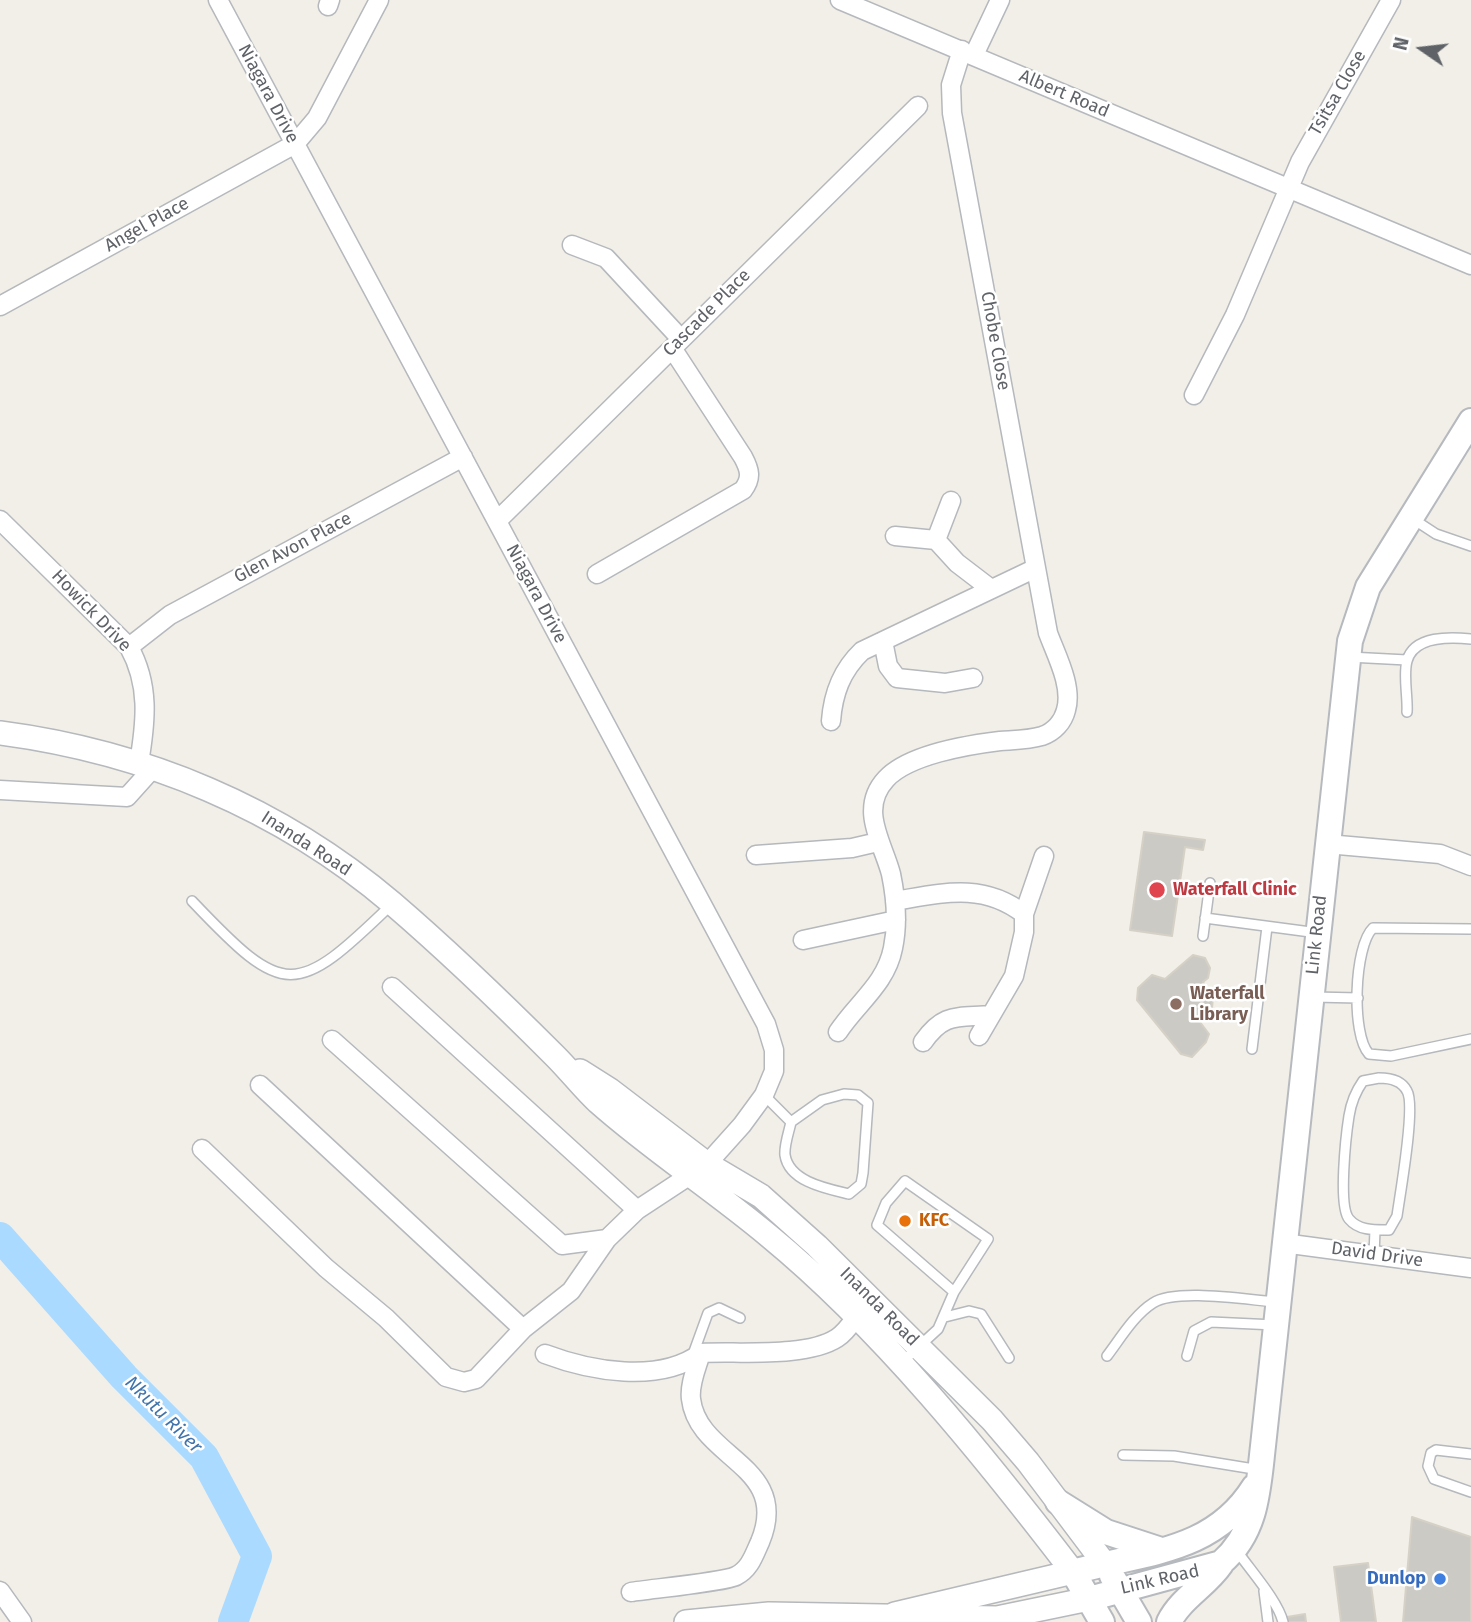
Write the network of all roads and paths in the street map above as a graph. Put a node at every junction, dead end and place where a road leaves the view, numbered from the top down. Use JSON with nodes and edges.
{"nodes":[{"id":1,"x":218,"y":0,"type":"edge"},
{"id":2,"x":379,"y":0,"type":"edge"},
{"id":3,"x":840,"y":0,"type":"edge"},
{"id":4,"x":1000,"y":0,"type":"edge"},
{"id":5,"x":1391,"y":0,"type":"edge"},
{"id":6,"x":968,"y":53,"type":"junction"},
{"id":7,"x":918,"y":106,"type":"dead end"},
{"id":8,"x":295,"y":144,"type":"junction"},
{"id":9,"x":1288,"y":188,"type":"junction"},
{"id":10,"x":572,"y":245,"type":"dead end"},
{"id":11,"x":1471,"y":265,"type":"edge"},
{"id":12,"x":0,"y":306,"type":"edge"},
{"id":13,"x":676,"y":344,"type":"junction"},
{"id":14,"x":1194,"y":396,"type":"dead end"},
{"id":15,"x":1471,"y":421,"type":"edge"},
{"id":16,"x":463,"y":457,"type":"junction"},
{"id":17,"x":951,"y":501,"type":"dead end"},
{"id":18,"x":1410,"y":517,"type":"junction"},
{"id":19,"x":0,"y":520,"type":"edge"},
{"id":20,"x":497,"y":521,"type":"junction"},
{"id":21,"x":895,"y":536,"type":"dead end"},
{"id":22,"x":936,"y":540,"type":"junction"},
{"id":23,"x":1471,"y":546,"type":"edge"},
{"id":24,"x":1036,"y":568,"type":"junction"},
{"id":25,"x":597,"y":574,"type":"dead end"},
{"id":26,"x":991,"y":589,"type":"junction"},
{"id":27,"x":1471,"y":639,"type":"edge"},
{"id":28,"x":883,"y":640,"type":"junction"},
{"id":29,"x":128,"y":647,"type":"junction"},
{"id":30,"x":1347,"y":657,"type":"junction"},
{"id":31,"x":1407,"y":660,"type":"junction"},
{"id":32,"x":973,"y":678,"type":"dead end"},
{"id":33,"x":1407,"y":712,"type":"dead end"},
{"id":34,"x":831,"y":721,"type":"dead end"},
{"id":35,"x":0,"y":733,"type":"edge"},
{"id":36,"x":146,"y":765,"type":"junction"},
{"id":37,"x":0,"y":790,"type":"edge"},
{"id":38,"x":878,"y":842,"type":"junction"},
{"id":39,"x":1327,"y":844,"type":"junction"},
{"id":40,"x":756,"y":855,"type":"dead end"},
{"id":41,"x":1044,"y":856,"type":"dead end"},
{"id":42,"x":1471,"y":866,"type":"edge"},
{"id":43,"x":1210,"y":883,"type":"dead end"},
{"id":44,"x":192,"y":901,"type":"dead end"},
{"id":45,"x":895,"y":901,"type":"junction"},
{"id":46,"x":393,"y":904,"type":"junction"},
{"id":47,"x":1024,"y":915,"type":"junction"},
{"id":48,"x":1205,"y":918,"type":"junction"},
{"id":49,"x":896,"y":920,"type":"junction"},
{"id":50,"x":1267,"y":927,"type":"junction"},
{"id":51,"x":1471,"y":929,"type":"edge"},
{"id":52,"x":1318,"y":933,"type":"junction"},
{"id":53,"x":1203,"y":936,"type":"dead end"},
{"id":54,"x":803,"y":940,"type":"dead end"},
{"id":55,"x":391,"y":987,"type":"dead end"},
{"id":56,"x":1311,"y":998,"type":"junction"},
{"id":57,"x":1358,"y":998,"type":"junction"},
{"id":58,"x":991,"y":1015,"type":"junction"},
{"id":59,"x":838,"y":1032,"type":"dead end"},
{"id":60,"x":979,"y":1036,"type":"dead end"},
{"id":61,"x":1471,"y":1039,"type":"edge"},
{"id":62,"x":332,"y":1040,"type":"dead end"},
{"id":63,"x":923,"y":1042,"type":"dead end"},
{"id":64,"x":1252,"y":1049,"type":"dead end"},
{"id":65,"x":260,"y":1085,"type":"dead end"},
{"id":66,"x":764,"y":1095,"type":"junction"},
{"id":67,"x":791,"y":1122,"type":"junction"},
{"id":68,"x":202,"y":1149,"type":"dead end"},
{"id":69,"x":699,"y":1170,"type":"junction"},
{"id":70,"x":637,"y":1210,"type":"junction"},
{"id":71,"x":1375,"y":1230,"type":"junction"},
{"id":72,"x":607,"y":1239,"type":"junction"},
{"id":73,"x":1283,"y":1242,"type":"junction"},
{"id":74,"x":1374,"y":1255,"type":"junction"},
{"id":75,"x":1471,"y":1268,"type":"edge"},
{"id":76,"x":954,"y":1292,"type":"junction"},
{"id":77,"x":871,"y":1298,"type":"junction"},
{"id":78,"x":1276,"y":1313,"type":"junction"},
{"id":79,"x":945,"y":1317,"type":"junction"},
{"id":80,"x":740,"y":1318,"type":"dead end"},
{"id":81,"x":855,"y":1318,"type":"junction"},
{"id":82,"x":523,"y":1329,"type":"junction"},
{"id":83,"x":920,"y":1346,"type":"junction"},
{"id":84,"x":545,"y":1354,"type":"dead end"},
{"id":85,"x":1107,"y":1356,"type":"dead end"},
{"id":86,"x":1188,"y":1356,"type":"dead end"},
{"id":87,"x":696,"y":1357,"type":"junction"},
{"id":88,"x":1009,"y":1358,"type":"dead end"},
{"id":89,"x":900,"y":1364,"type":"junction"},
{"id":90,"x":1471,"y":1454,"type":"edge"},
{"id":91,"x":1123,"y":1455,"type":"dead end"},
{"id":92,"x":1259,"y":1475,"type":"junction"},
{"id":93,"x":1471,"y":1492,"type":"edge"},
{"id":94,"x":1058,"y":1502,"type":"junction"},
{"id":95,"x":1222,"y":1525,"type":"junction"},
{"id":96,"x":1162,"y":1550,"type":"junction"},
{"id":97,"x":1229,"y":1556,"type":"junction"},
{"id":98,"x":1104,"y":1563,"type":"junction"},
{"id":99,"x":1073,"y":1572,"type":"junction"},
{"id":100,"x":1119,"y":1588,"type":"junction"},
{"id":101,"x":0,"y":1591,"type":"edge"},
{"id":102,"x":1264,"y":1591,"type":"junction"},
{"id":103,"x":631,"y":1592,"type":"dead end"},
{"id":104,"x":1089,"y":1599,"type":"junction"},
{"id":105,"x":890,"y":1617,"type":"edge"},
{"id":106,"x":767,"y":1618,"type":"edge"},
{"id":107,"x":983,"y":1620,"type":"edge"},
{"id":108,"x":22,"y":1622,"type":"edge"},
{"id":109,"x":686,"y":1622,"type":"edge"},
{"id":110,"x":1102,"y":1622,"type":"edge"},
{"id":111,"x":1139,"y":1622,"type":"edge"},
{"id":112,"x":1169,"y":1622,"type":"edge"},
{"id":113,"x":1268,"y":1622,"type":"edge"},
{"id":114,"x":1283,"y":1622,"type":"edge"}],
"edges":[{"from":1,"to":8,"type":"street","name":"Niagara Drive"},
{"from":2,"to":8,"type":"street"},
{"from":3,"to":6,"type":"street","name":"Albert Road"},
{"from":4,"to":6,"type":"street","name":"Chobe Close"},
{"from":5,"to":9,"type":"street","name":"Tsitsa Close"},
{"from":6,"to":9,"type":"street","name":"Albert Road"},
{"from":6,"to":24,"type":"street","name":"Chobe Close"},
{"from":7,"to":13,"type":"street","name":"Cascade Place"},
{"from":8,"to":12,"type":"street","name":"Angel Place"},
{"from":8,"to":16,"type":"street","name":"Niagara Drive"},
{"from":9,"to":11,"type":"street","name":"Albert Road"},
{"from":9,"to":14,"type":"street"},
{"from":10,"to":13,"type":"street"},
{"from":13,"to":20,"type":"street","name":"Cascade Place"},
{"from":13,"to":25,"type":"street"},
{"from":15,"to":18,"type":"main road","name":"Link Road"},
{"from":16,"to":20,"type":"street","name":"Niagara Drive"},
{"from":16,"to":29,"type":"street","name":"Glen Avon Place"},
{"from":17,"to":22,"type":"street"},
{"from":18,"to":23,"type":"lane"},
{"from":18,"to":30,"type":"main road","name":"Link Road"},
{"from":19,"to":29,"type":"street","name":"Howick Drive"},
{"from":20,"to":66,"type":"street","name":"Niagara Drive"},
{"from":21,"to":22,"type":"street"},
{"from":22,"to":26,"type":"street"},
{"from":24,"to":26,"type":"street"},
{"from":24,"to":38,"type":"street","name":"Chobe Close"},
{"from":26,"to":28,"type":"street"},
{"from":27,"to":31,"type":"lane"},
{"from":28,"to":32,"type":"street"},
{"from":28,"to":34,"type":"street"},
{"from":29,"to":36,"type":"street","name":"Howick Drive"},
{"from":30,"to":31,"type":"lane"},
{"from":30,"to":39,"type":"main road","name":"Link Road"},
{"from":31,"to":33,"type":"lane"},
{"from":35,"to":36,"type":"street","name":"Inanda Road"},
{"from":36,"to":37,"type":"street"},
{"from":36,"to":46,"type":"street","name":"Inanda Road"},
{"from":38,"to":40,"type":"street"},
{"from":38,"to":45,"type":"street","name":"Chobe Close"},
{"from":39,"to":42,"type":"street"},
{"from":39,"to":52,"type":"main road","name":"Link Road"},
{"from":41,"to":47,"type":"street"},
{"from":43,"to":48,"type":"lane"},
{"from":44,"to":46,"type":"lane"},
{"from":45,"to":47,"type":"street"},
{"from":45,"to":49,"type":"street","name":"Chobe Close"},
{"from":46,"to":69,"type":"street","name":"Inanda Road"},
{"from":47,"to":58,"type":"street"},
{"from":48,"to":50,"type":"lane"},
{"from":48,"to":53,"type":"lane"},
{"from":49,"to":54,"type":"street"},
{"from":49,"to":59,"type":"street","name":"Chobe Close"},
{"from":50,"to":52,"type":"lane"},
{"from":50,"to":64,"type":"lane"},
{"from":51,"to":57,"type":"lane"},
{"from":52,"to":56,"type":"main road","name":"Link Road"},
{"from":55,"to":70,"type":"street"},
{"from":56,"to":57,"type":"lane"},
{"from":56,"to":73,"type":"main road","name":"Link Road"},
{"from":57,"to":61,"type":"lane"},
{"from":58,"to":60,"type":"street"},
{"from":58,"to":63,"type":"street"},
{"from":62,"to":72,"type":"street"},
{"from":65,"to":82,"type":"street"},
{"from":66,"to":67,"type":"lane"},
{"from":66,"to":69,"type":"street","name":"Niagara Drive"},
{"from":67,"to":67,"type":"lane"},
{"from":68,"to":82,"type":"street","name":"Niagara Drive"},
{"from":69,"to":70,"type":"street","name":"Niagara Drive"},
{"from":69,"to":77,"type":"street","name":"Inanda Road"},
{"from":69,"to":81,"type":"street","name":"Inanda Road"},
{"from":70,"to":72,"type":"street","name":"Niagara Drive"},
{"from":71,"to":71,"type":"lane"},
{"from":71,"to":74,"type":"lane"},
{"from":72,"to":82,"type":"street","name":"Niagara Drive"},
{"from":73,"to":74,"type":"street","name":"David Drive"},
{"from":73,"to":78,"type":"main road","name":"Link Road"},
{"from":74,"to":75,"type":"street","name":"David Drive"},
{"from":76,"to":76,"type":"lane"},
{"from":76,"to":79,"type":"lane"},
{"from":77,"to":81,"type":"street"},
{"from":77,"to":83,"type":"street","name":"Inanda Road"},
{"from":78,"to":85,"type":"lane"},
{"from":78,"to":86,"type":"lane"},
{"from":78,"to":92,"type":"main road","name":"Link Road"},
{"from":79,"to":83,"type":"lane"},
{"from":79,"to":88,"type":"lane"},
{"from":80,"to":87,"type":"lane"},
{"from":81,"to":87,"type":"street"},
{"from":81,"to":89,"type":"street","name":"Inanda Road"},
{"from":83,"to":89,"type":"lane"},
{"from":83,"to":94,"type":"street","name":"Inanda Road"},
{"from":84,"to":87,"type":"street"},
{"from":87,"to":103,"type":"street"},
{"from":89,"to":99,"type":"street","name":"Inanda Road"},
{"from":90,"to":93,"type":"lane"},
{"from":91,"to":92,"type":"lane"},
{"from":92,"to":95,"type":"main road","name":"Link Road"},
{"from":92,"to":97,"type":"main road","name":"Link Road"},
{"from":94,"to":96,"type":"main road"},
{"from":94,"to":98,"type":"street","name":"Inanda Road"},
{"from":95,"to":96,"type":"main road","name":"Link Road"},
{"from":95,"to":97,"type":"main road"},
{"from":96,"to":98,"type":"main road","name":"Link Road"},
{"from":97,"to":100,"type":"main road","name":"Link Road"},
{"from":97,"to":102,"type":"lane"},
{"from":97,"to":112,"type":"main road"},
{"from":98,"to":99,"type":"main road","name":"Link Road"},
{"from":98,"to":100,"type":"main road","name":"Inanda Road"},
{"from":99,"to":104,"type":"main road","name":"Inanda Road"},
{"from":99,"to":105,"type":"street"},
{"from":100,"to":104,"type":"main road","name":"Link Road"},
{"from":100,"to":111,"type":"main road","name":"Inanda Road"},
{"from":101,"to":108,"type":"street"},
{"from":102,"to":113,"type":"lane"},
{"from":102,"to":114,"type":"lane"},
{"from":104,"to":107,"type":"street"},
{"from":104,"to":110,"type":"main road","name":"Inanda Road"},
{"from":105,"to":106,"type":"street"},
{"from":105,"to":107,"type":"street"},
{"from":106,"to":109,"type":"street"}]}
